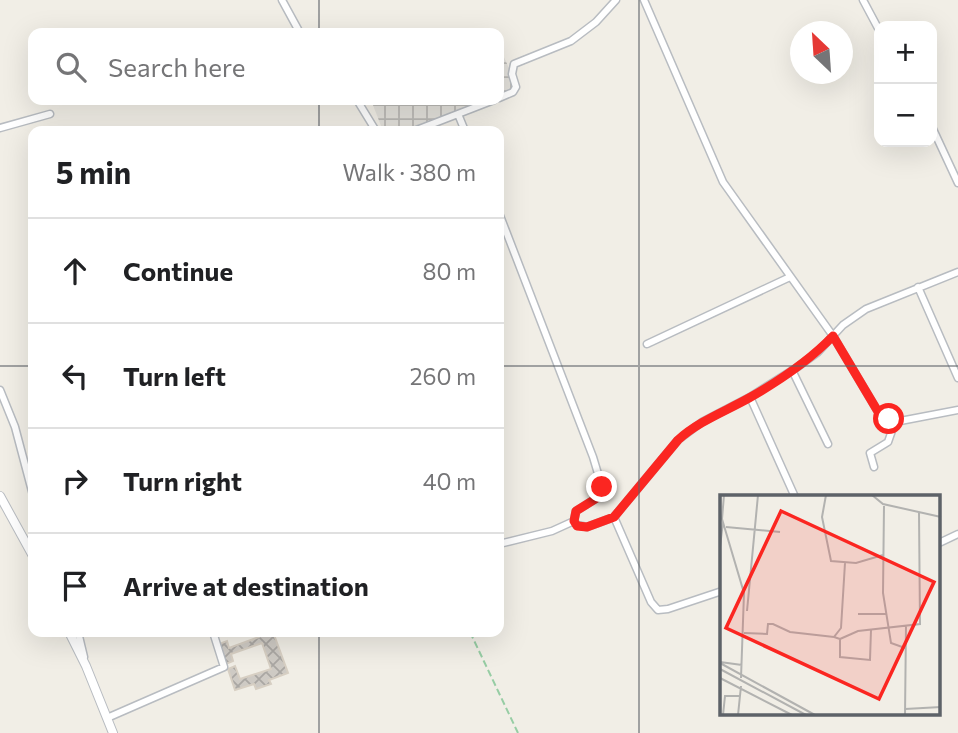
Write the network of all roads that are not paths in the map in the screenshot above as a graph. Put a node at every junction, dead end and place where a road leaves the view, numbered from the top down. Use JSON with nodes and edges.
{"nodes":[{"id":1,"x":282,"y":0,"type":"edge"},
{"id":2,"x":616,"y":0,"type":"edge"},
{"id":3,"x":644,"y":0,"type":"edge"},
{"id":4,"x":863,"y":0,"type":"edge"},
{"id":5,"x":874,"y":21,"type":"edge"},
{"id":6,"x":297,"y":28,"type":"edge"},
{"id":7,"x":504,"y":96,"type":"edge"},
{"id":8,"x":360,"y":105,"type":"edge"},
{"id":9,"x":481,"y":105,"type":"edge"},
{"id":10,"x":50,"y":114,"type":"dead end"},
{"id":11,"x":458,"y":114,"type":"junction"},
{"id":12,"x":373,"y":126,"type":"edge"},
{"id":13,"x":427,"y":126,"type":"edge"},
{"id":14,"x":464,"y":126,"type":"edge"},
{"id":15,"x":0,"y":128,"type":"edge"},
{"id":16,"x":937,"y":138,"type":"edge"},
{"id":17,"x":958,"y":183,"type":"edge"},
{"id":18,"x":504,"y":226,"type":"edge"},
{"id":19,"x":958,"y":272,"type":"edge"},
{"id":20,"x":790,"y":277,"type":"junction"},
{"id":21,"x":918,"y":287,"type":"junction"},
{"id":22,"x":833,"y":336,"type":"junction"},
{"id":23,"x":647,"y":344,"type":"dead end"},
{"id":24,"x":792,"y":370,"type":"junction"},
{"id":25,"x":958,"y":378,"type":"edge"},
{"id":26,"x":0,"y":390,"type":"edge"},
{"id":27,"x":750,"y":397,"type":"junction"},
{"id":28,"x":958,"y":410,"type":"edge"},
{"id":29,"x":895,"y":422,"type":"junction"},
{"id":30,"x":828,"y":444,"type":"dead end"},
{"id":31,"x":874,"y":467,"type":"dead end"},
{"id":32,"x":28,"y":476,"type":"edge"},
{"id":33,"x":794,"y":495,"type":"edge"},
{"id":34,"x":0,"y":496,"type":"edge"},
{"id":35,"x":614,"y":517,"type":"junction"},
{"id":36,"x":574,"y":521,"type":"junction"},
{"id":37,"x":958,"y":534,"type":"edge"},
{"id":38,"x":504,"y":543,"type":"edge"},
{"id":39,"x":940,"y":543,"type":"edge"},
{"id":40,"x":28,"y":547,"type":"edge"},
{"id":41,"x":720,"y":592,"type":"edge"},
{"id":42,"x":72,"y":637,"type":"edge"},
{"id":43,"x":79,"y":637,"type":"edge"},
{"id":44,"x":215,"y":637,"type":"edge"},
{"id":45,"x":86,"y":666,"type":"junction"},
{"id":46,"x":107,"y":718,"type":"junction"},
{"id":47,"x":113,"y":733,"type":"edge"}],
"edges":[{"from":1,"to":6,"type":"street"},
{"from":2,"to":7,"type":"street"},
{"from":3,"to":20,"type":"street"},
{"from":4,"to":5,"type":"street"},
{"from":8,"to":12,"type":"street"},
{"from":9,"to":11,"type":"street"},
{"from":10,"to":15,"type":"street"},
{"from":11,"to":13,"type":"street"},
{"from":11,"to":14,"type":"street"},
{"from":16,"to":17,"type":"street"},
{"from":18,"to":36,"type":"street"},
{"from":19,"to":21,"type":"street"},
{"from":20,"to":22,"type":"street"},
{"from":20,"to":23,"type":"street"},
{"from":21,"to":22,"type":"street"},
{"from":21,"to":25,"type":"street"},
{"from":22,"to":24,"type":"street"},
{"from":22,"to":29,"type":"street"},
{"from":24,"to":27,"type":"street"},
{"from":24,"to":30,"type":"street"},
{"from":26,"to":32,"type":"street"},
{"from":27,"to":33,"type":"street"},
{"from":27,"to":35,"type":"street"},
{"from":28,"to":29,"type":"street"},
{"from":29,"to":31,"type":"street"},
{"from":34,"to":40,"type":"street"},
{"from":35,"to":36,"type":"street"},
{"from":35,"to":41,"type":"street"},
{"from":36,"to":38,"type":"street"},
{"from":37,"to":39,"type":"street"},
{"from":42,"to":45,"type":"street"},
{"from":43,"to":45,"type":"street"},
{"from":44,"to":46,"type":"street"},
{"from":45,"to":46,"type":"street"},
{"from":46,"to":47,"type":"street"}]}
